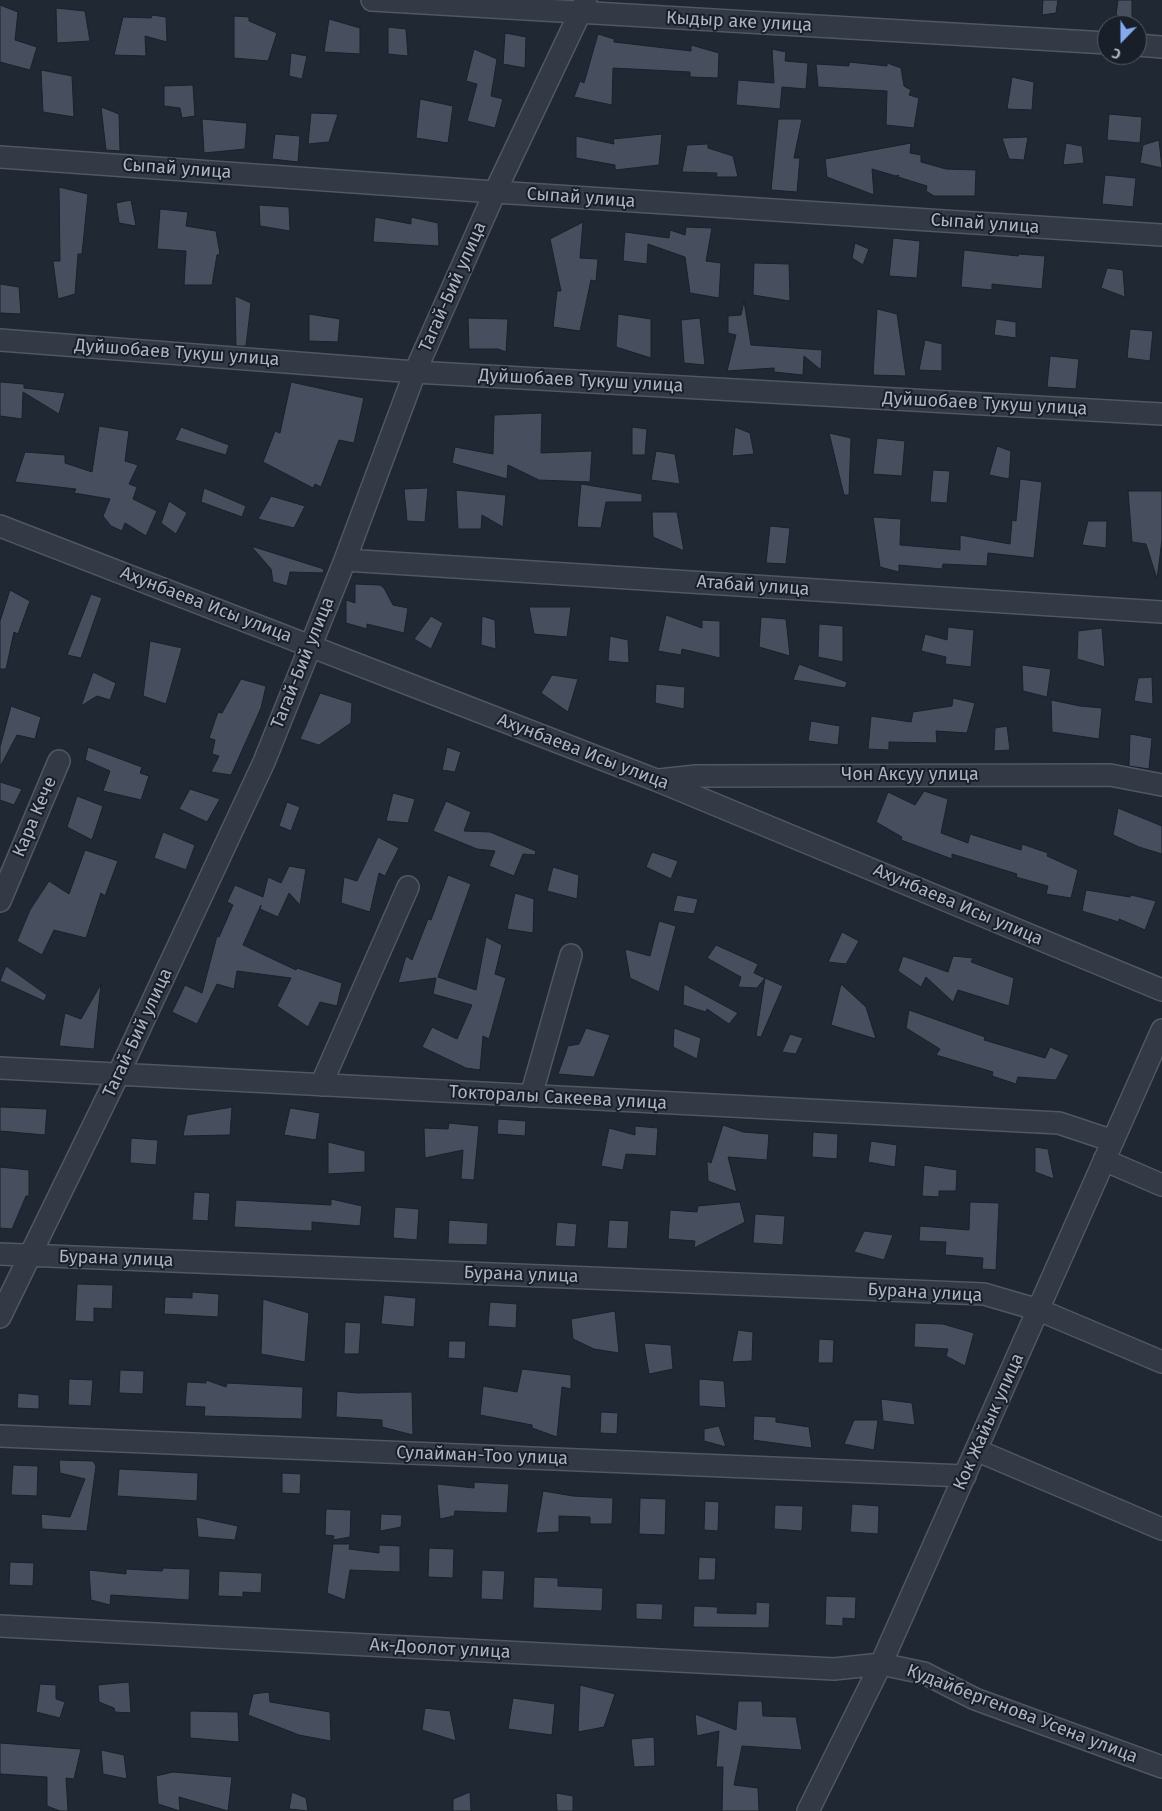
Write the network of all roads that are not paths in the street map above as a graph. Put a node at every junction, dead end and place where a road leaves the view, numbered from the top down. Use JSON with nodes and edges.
{"nodes":[{"id":1,"x":372,"y":0,"type":"edge"},
{"id":2,"x":583,"y":6,"type":"edge"},
{"id":3,"x":1097,"y":42,"type":"edge"},
{"id":4,"x":1147,"y":46,"type":"edge"},
{"id":5,"x":1162,"y":47,"type":"edge"},
{"id":6,"x":0,"y":157,"type":"edge"},
{"id":7,"x":496,"y":192,"type":"junction"},
{"id":8,"x":1162,"y":235,"type":"edge"},
{"id":9,"x":0,"y":340,"type":"edge"},
{"id":10,"x":415,"y":372,"type":"junction"},
{"id":11,"x":1162,"y":414,"type":"edge"},
{"id":12,"x":0,"y":526,"type":"edge"},
{"id":13,"x":344,"y":560,"type":"junction"},
{"id":14,"x":1162,"y":612,"type":"edge"},
{"id":15,"x":310,"y":646,"type":"junction"},
{"id":16,"x":59,"y":761,"type":"dead end"},
{"id":17,"x":656,"y":780,"type":"junction"},
{"id":18,"x":1162,"y":785,"type":"edge"},
{"id":19,"x":408,"y":887,"type":"dead end"},
{"id":20,"x":0,"y":902,"type":"edge"},
{"id":21,"x":571,"y":955,"type":"dead end"},
{"id":22,"x":1162,"y":990,"type":"edge"},
{"id":23,"x":1162,"y":1030,"type":"edge"},
{"id":24,"x":0,"y":1068,"type":"edge"},
{"id":25,"x":118,"y":1075,"type":"junction"},
{"id":26,"x":321,"y":1086,"type":"junction"},
{"id":27,"x":531,"y":1096,"type":"junction"},
{"id":28,"x":1109,"y":1150,"type":"junction"},
{"id":29,"x":1162,"y":1185,"type":"edge"},
{"id":30,"x":0,"y":1254,"type":"edge"},
{"id":31,"x":31,"y":1255,"type":"junction"},
{"id":32,"x":1039,"y":1310,"type":"junction"},
{"id":33,"x":0,"y":1317,"type":"edge"},
{"id":34,"x":1162,"y":1362,"type":"edge"},
{"id":35,"x":0,"y":1436,"type":"edge"},
{"id":36,"x":976,"y":1450,"type":"junction"},
{"id":37,"x":964,"y":1476,"type":"junction"},
{"id":38,"x":1162,"y":1530,"type":"edge"},
{"id":39,"x":0,"y":1626,"type":"edge"},
{"id":40,"x":881,"y":1664,"type":"junction"},
{"id":41,"x":1162,"y":1767,"type":"edge"},
{"id":42,"x":814,"y":1809,"type":"edge"}],
"edges":[{"from":1,"to":2,"type":"street","name":"Кыдыр аке улица"},
{"from":2,"to":3,"type":"street","name":"Кыдыр аке улица"},
{"from":2,"to":7,"type":"street","name":"Тагай-Бий улица"},
{"from":4,"to":5,"type":"street"},
{"from":6,"to":7,"type":"street","name":"Сыпай улица"},
{"from":7,"to":8,"type":"street","name":"Сыпай улица"},
{"from":7,"to":10,"type":"street","name":"Тагай-Бий улица"},
{"from":9,"to":10,"type":"street","name":"Дуйшобаев Тукуш улица"},
{"from":10,"to":11,"type":"street","name":"Дуйшобаев Тукуш улица"},
{"from":10,"to":13,"type":"street","name":"Тагай-Бий улица"},
{"from":12,"to":15,"type":"street","name":"Ахунбаева Исы улица"},
{"from":13,"to":14,"type":"street","name":"Атабай улица"},
{"from":13,"to":15,"type":"street","name":"Тагай-Бий улица"},
{"from":15,"to":17,"type":"street","name":"Ахунбаева Исы улица"},
{"from":15,"to":25,"type":"street","name":"Тагай-Бий улица"},
{"from":16,"to":20,"type":"street","name":"Кара Кече"},
{"from":17,"to":18,"type":"street","name":"Чон Аксуу улица"},
{"from":17,"to":22,"type":"street","name":"Ахунбаева Исы улица"},
{"from":19,"to":26,"type":"street"},
{"from":21,"to":27,"type":"street"},
{"from":23,"to":28,"type":"street","name":"Кок Жайык улица"},
{"from":24,"to":25,"type":"street","name":"Токторалы Сакеева улица"},
{"from":25,"to":26,"type":"street","name":"Токторалы Сакеева улица"},
{"from":25,"to":31,"type":"street","name":"Тагай-Бий улица"},
{"from":26,"to":27,"type":"street","name":"Токторалы Сакеева улица"},
{"from":27,"to":28,"type":"street","name":"Токторалы Сакеева улица"},
{"from":28,"to":29,"type":"street","name":"Токторалы Сакеева улица"},
{"from":28,"to":32,"type":"street","name":"Кок Жайык улица"},
{"from":30,"to":31,"type":"street","name":"Бурана улица"},
{"from":31,"to":32,"type":"street","name":"Бурана улица"},
{"from":31,"to":33,"type":"street","name":"Тагай-Бий улица"},
{"from":32,"to":34,"type":"street","name":"Бурана улица"},
{"from":32,"to":36,"type":"street","name":"Кок Жайык улица"},
{"from":35,"to":37,"type":"street","name":"Сулайман-Тоо улица"},
{"from":36,"to":37,"type":"street","name":"Кок Жайык улица"},
{"from":36,"to":38,"type":"street"},
{"from":37,"to":40,"type":"street","name":"Кок Жайык улица"},
{"from":39,"to":40,"type":"street","name":"Ак-Доолот улица"},
{"from":40,"to":41,"type":"street","name":"Кудайбергенова Усена улица"},
{"from":40,"to":42,"type":"street","name":"Кок Жайык улица"}]}
